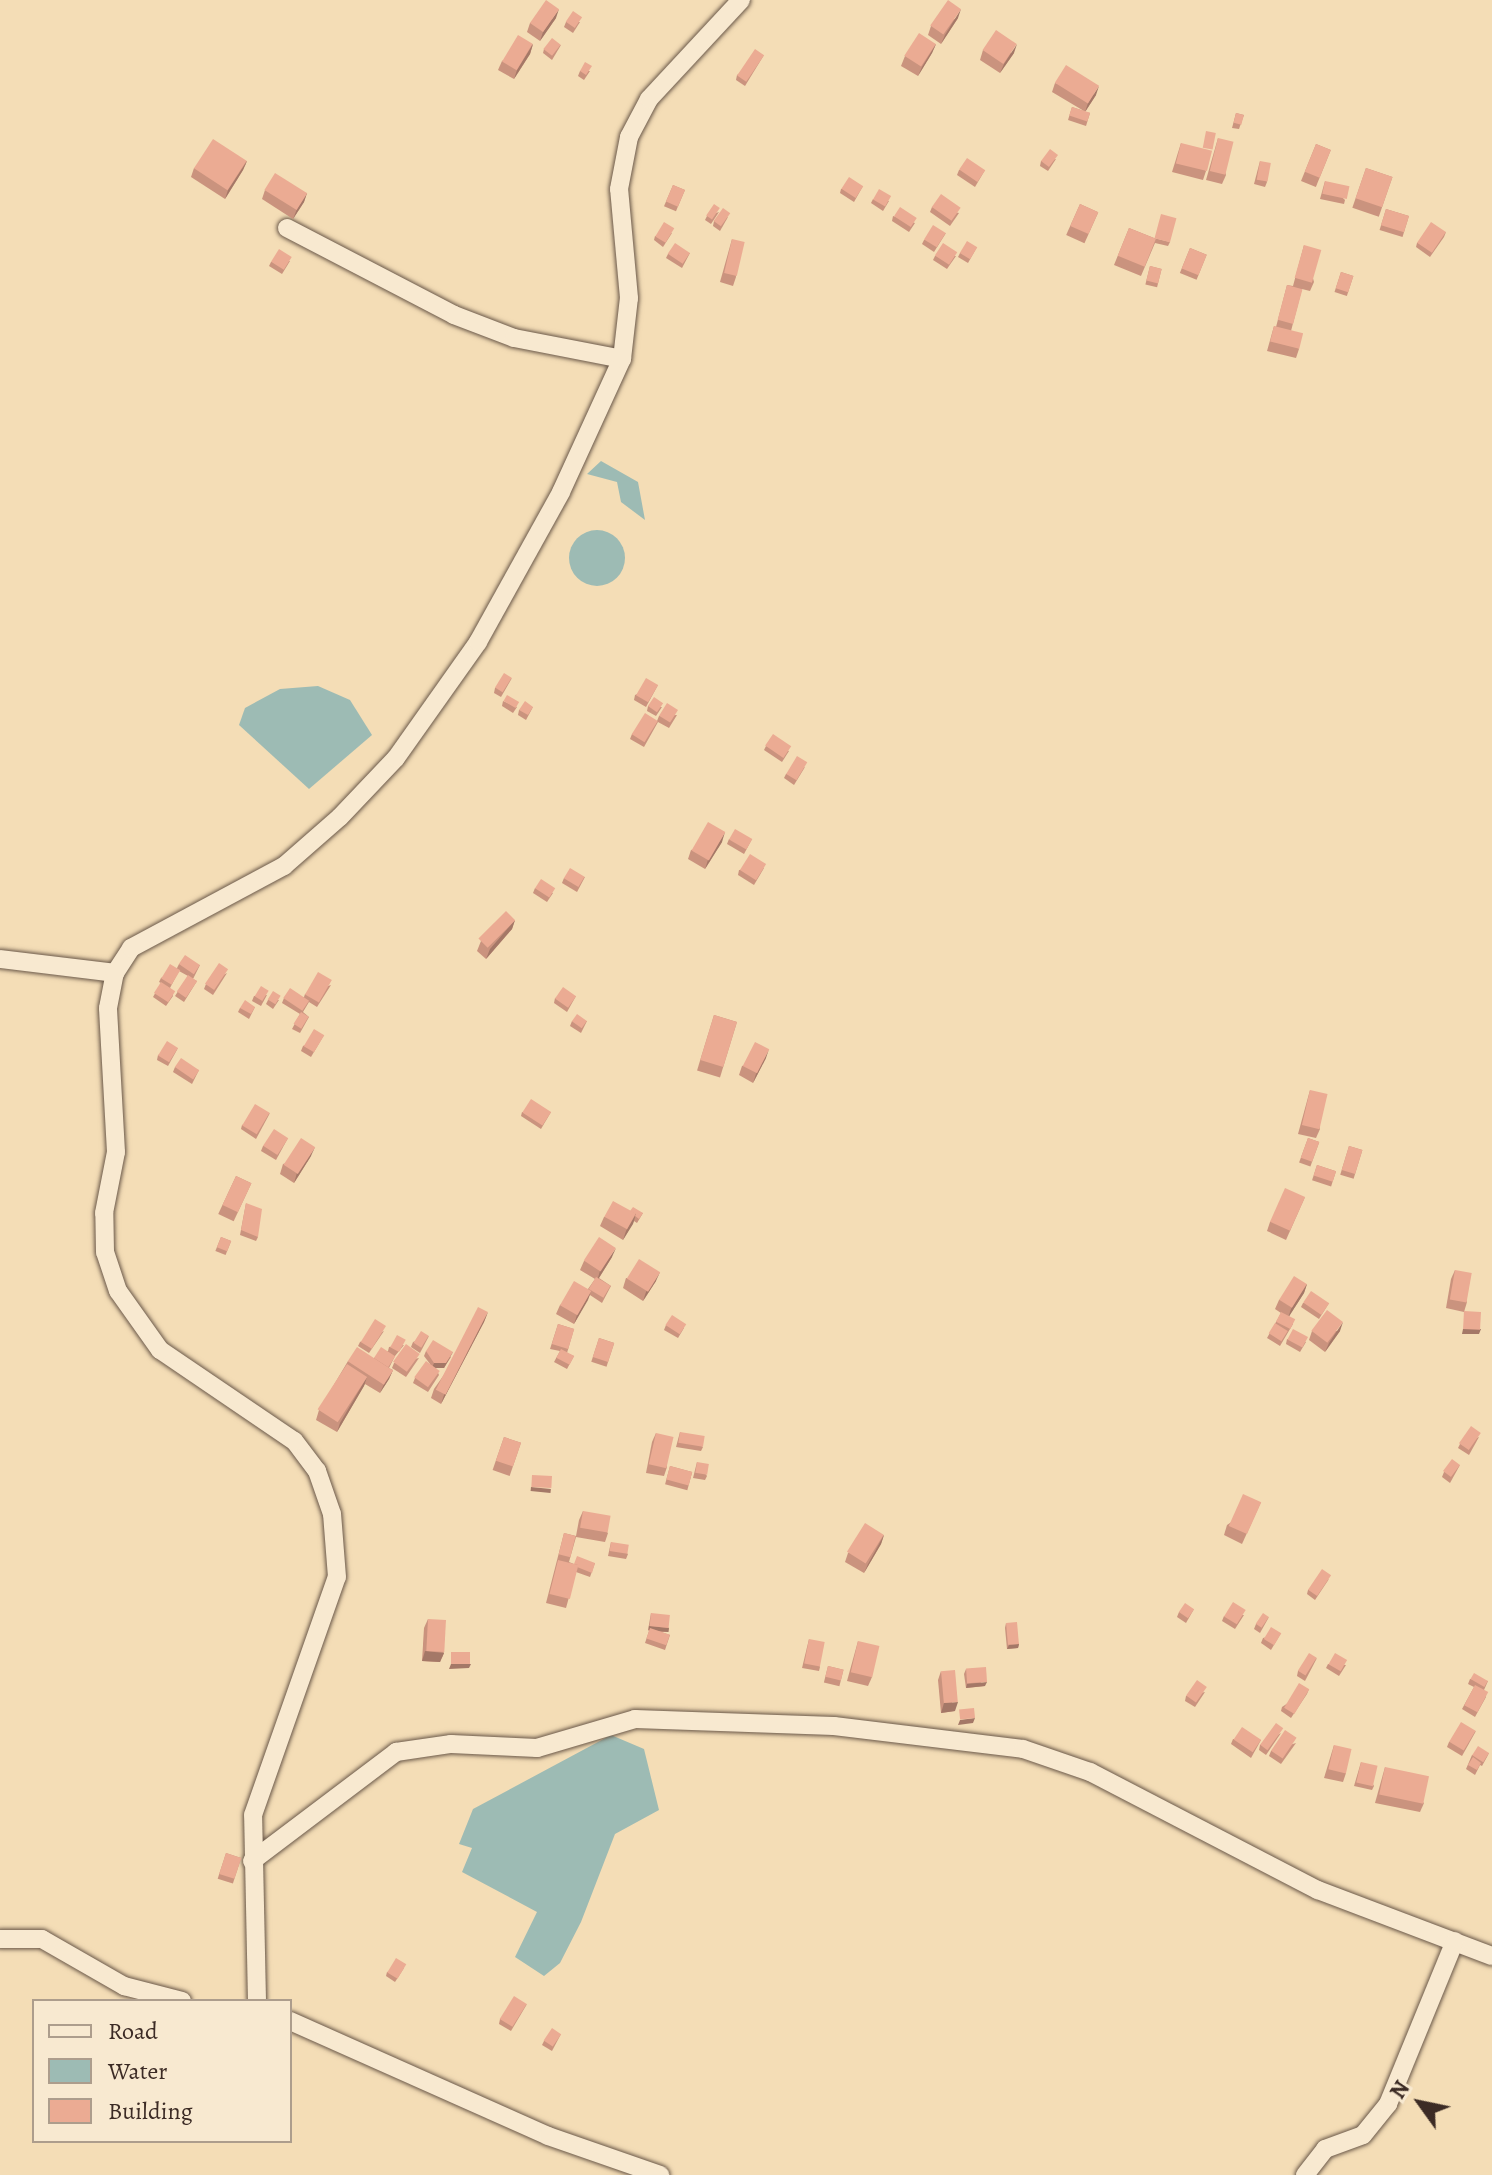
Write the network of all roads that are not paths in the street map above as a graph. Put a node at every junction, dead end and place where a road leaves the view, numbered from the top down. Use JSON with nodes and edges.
{"nodes":[{"id":1,"x":741,"y":0,"type":"edge"},
{"id":2,"x":287,"y":228,"type":"dead end"},
{"id":3,"x":622,"y":359,"type":"junction"},
{"id":4,"x":0,"y":959,"type":"edge"},
{"id":5,"x":115,"y":973,"type":"junction"},
{"id":6,"x":252,"y":1861,"type":"junction"},
{"id":7,"x":0,"y":1939,"type":"edge"},
{"id":8,"x":1455,"y":1941,"type":"junction"},
{"id":9,"x":1492,"y":1956,"type":"edge"},
{"id":10,"x":174,"y":1999,"type":"edge"},
{"id":11,"x":257,"y":1999,"type":"edge"},
{"id":12,"x":292,"y":2022,"type":"edge"},
{"id":13,"x":660,"y":2175,"type":"edge"},
{"id":14,"x":1305,"y":2175,"type":"edge"}],
"edges":[{"from":1,"to":3,"type":"street"},
{"from":2,"to":3,"type":"street"},
{"from":3,"to":5,"type":"street"},
{"from":4,"to":5,"type":"street"},
{"from":5,"to":6,"type":"street"},
{"from":6,"to":8,"type":"street"},
{"from":6,"to":11,"type":"street"},
{"from":7,"to":10,"type":"street"},
{"from":8,"to":9,"type":"street"},
{"from":8,"to":14,"type":"street"},
{"from":12,"to":13,"type":"street"}]}
